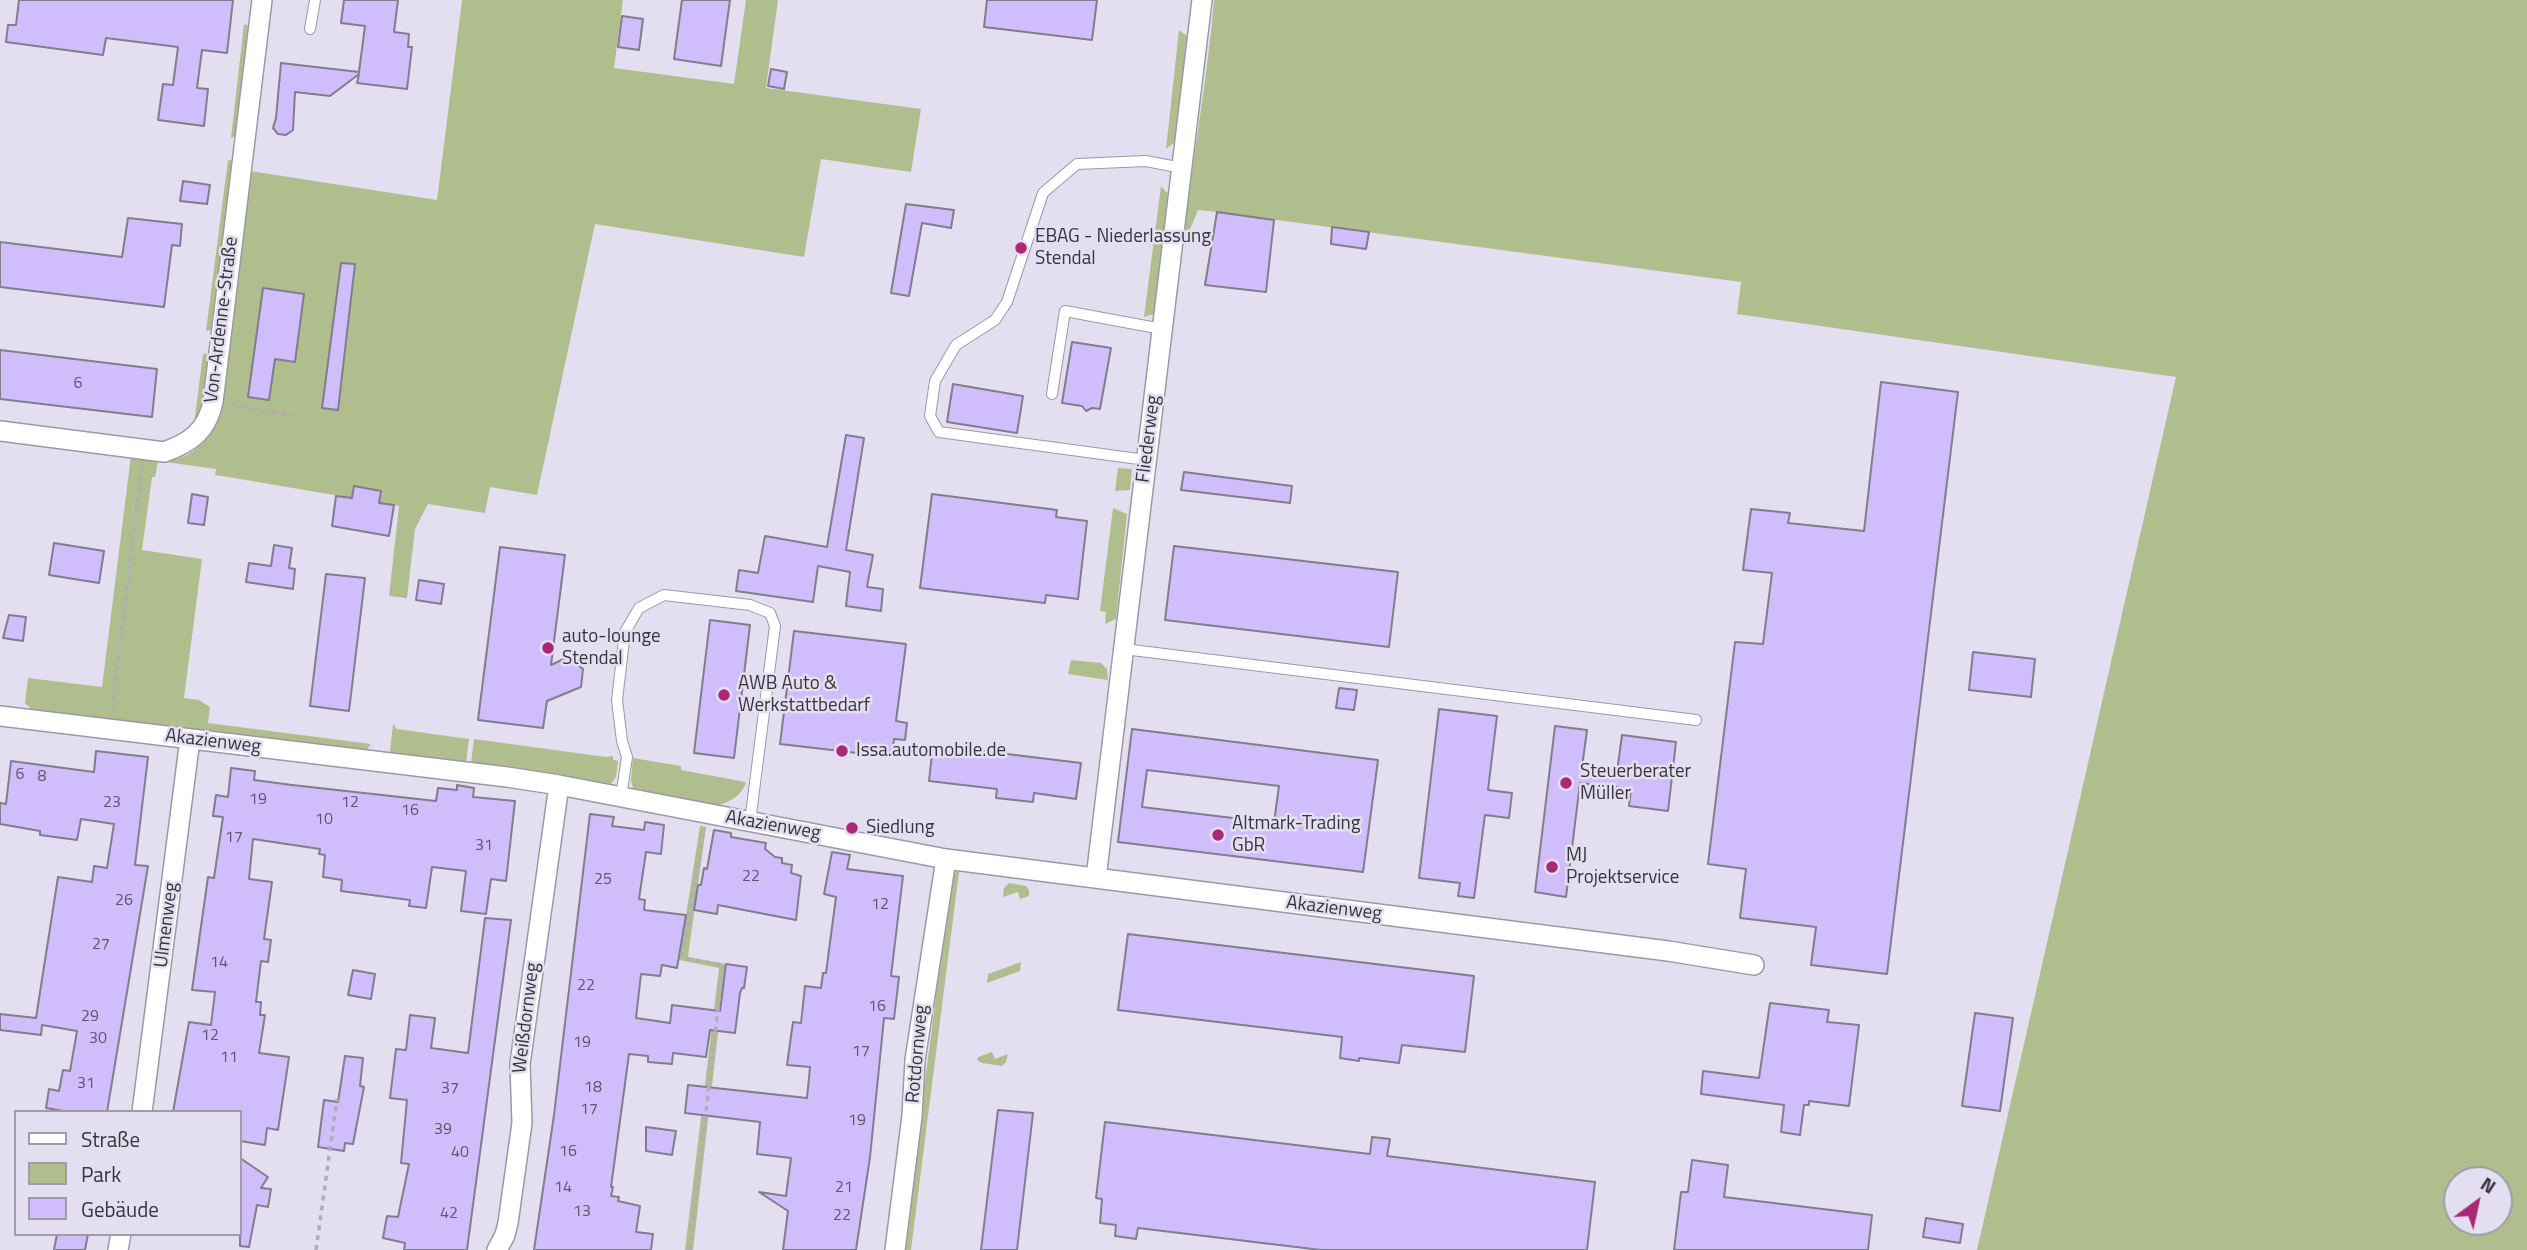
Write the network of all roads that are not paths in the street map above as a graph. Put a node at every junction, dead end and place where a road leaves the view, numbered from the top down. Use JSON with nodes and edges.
{"nodes":[{"id":1,"x":262,"y":0,"type":"edge"},
{"id":2,"x":315,"y":0,"type":"edge"},
{"id":3,"x":1202,"y":0,"type":"edge"},
{"id":4,"x":310,"y":29,"type":"dead end"},
{"id":5,"x":1182,"y":168,"type":"junction"},
{"id":6,"x":1162,"y":329,"type":"junction"},
{"id":7,"x":1052,"y":394,"type":"dead end"},
{"id":8,"x":0,"y":432,"type":"edge"},
{"id":9,"x":1146,"y":460,"type":"junction"},
{"id":10,"x":1124,"y":649,"type":"junction"},
{"id":11,"x":0,"y":716,"type":"edge"},
{"id":12,"x":1696,"y":720,"type":"dead end"},
{"id":13,"x":190,"y":739,"type":"junction"},
{"id":14,"x":558,"y":785,"type":"junction"},
{"id":15,"x":621,"y":797,"type":"junction"},
{"id":16,"x":750,"y":822,"type":"junction"},
{"id":17,"x":946,"y":859,"type":"junction"},
{"id":18,"x":1096,"y":878,"type":"junction"},
{"id":19,"x":1754,"y":965,"type":"dead end"},
{"id":20,"x":142,"y":1110,"type":"edge"},
{"id":21,"x":497,"y":1250,"type":"edge"},
{"id":22,"x":895,"y":1250,"type":"edge"}],
"edges":[{"from":1,"to":8,"type":"street","name":"Von-Ardenne-Straße"},
{"from":2,"to":4,"type":"lane"},
{"from":3,"to":5,"type":"street","name":"Fliederweg"},
{"from":5,"to":6,"type":"street","name":"Fliederweg"},
{"from":5,"to":9,"type":"lane"},
{"from":6,"to":7,"type":"lane"},
{"from":6,"to":9,"type":"street","name":"Fliederweg"},
{"from":9,"to":10,"type":"street","name":"Fliederweg"},
{"from":10,"to":12,"type":"lane"},
{"from":10,"to":18,"type":"street","name":"Fliederweg"},
{"from":11,"to":13,"type":"street","name":"Akazienweg"},
{"from":13,"to":14,"type":"street","name":"Akazienweg"},
{"from":13,"to":20,"type":"street","name":"Ulmenweg"},
{"from":14,"to":15,"type":"street","name":"Akazienweg"},
{"from":14,"to":21,"type":"street","name":"Weißdornweg"},
{"from":15,"to":16,"type":"street","name":"Akazienweg"},
{"from":15,"to":16,"type":"lane"},
{"from":16,"to":17,"type":"street","name":"Akazienweg"},
{"from":17,"to":18,"type":"street","name":"Akazienweg"},
{"from":17,"to":22,"type":"street","name":"Rotdornweg"},
{"from":18,"to":19,"type":"street","name":"Akazienweg"}]}
